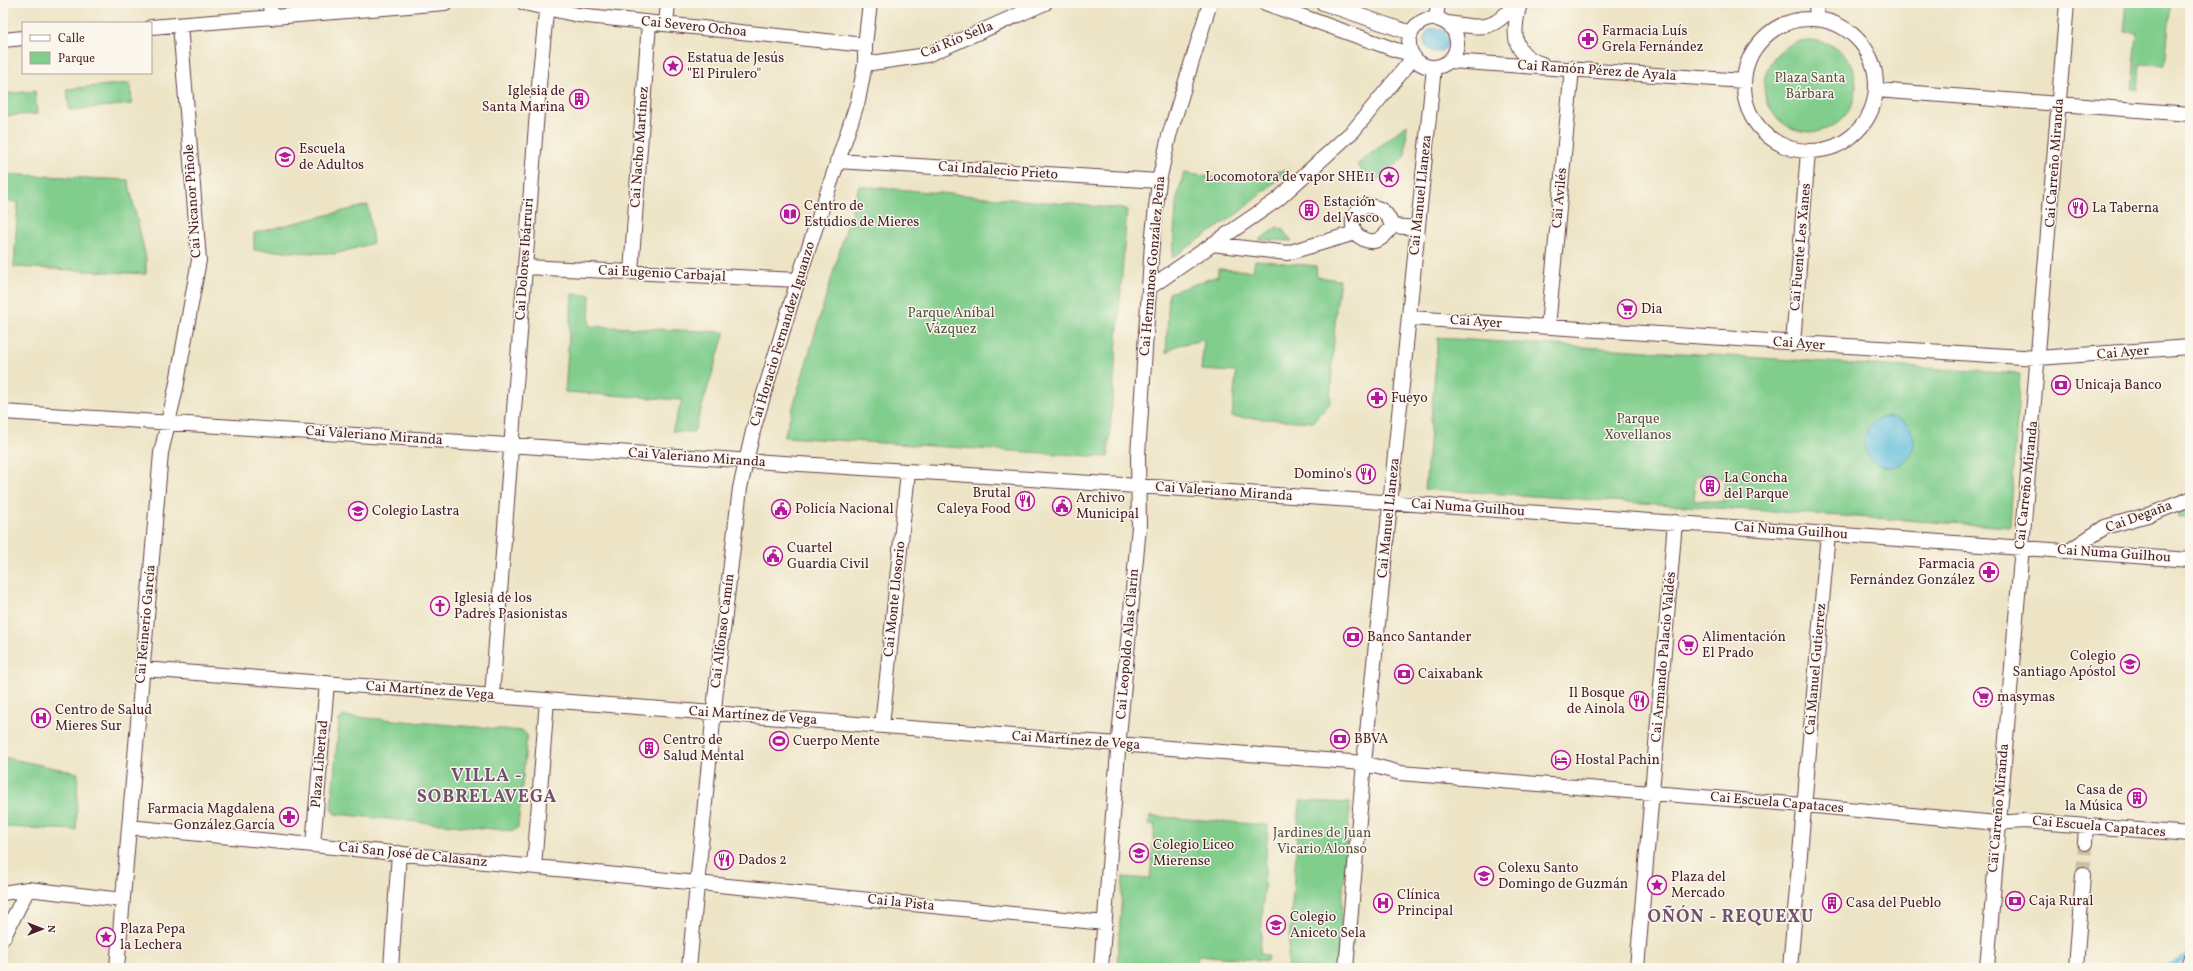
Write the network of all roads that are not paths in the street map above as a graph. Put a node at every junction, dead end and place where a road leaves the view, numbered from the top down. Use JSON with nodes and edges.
{"nodes":[{"id":1,"x":270,"y":3,"type":"edge"},
{"id":2,"x":445,"y":3,"type":"edge"},
{"id":3,"x":524,"y":3,"type":"edge"},
{"id":4,"x":668,"y":3,"type":"edge"},
{"id":5,"x":870,"y":3,"type":"edge"},
{"id":6,"x":1046,"y":3,"type":"edge"},
{"id":7,"x":1210,"y":3,"type":"edge"},
{"id":8,"x":1265,"y":3,"type":"edge"},
{"id":9,"x":1323,"y":3,"type":"edge"},
{"id":10,"x":1438,"y":3,"type":"edge"},
{"id":11,"x":1516,"y":3,"type":"edge"},
{"id":12,"x":1520,"y":3,"type":"edge"},
{"id":13,"x":1816,"y":3,"type":"edge"},
{"id":14,"x":2067,"y":3,"type":"edge"},
{"id":15,"x":547,"y":6,"type":"edge"},
{"id":16,"x":271,"y":18,"type":"junction"},
{"id":17,"x":1817,"y":19,"type":"junction"},
{"id":18,"x":1442,"y":21,"type":"junction"},
{"id":19,"x":649,"y":23,"type":"junction"},
{"id":20,"x":666,"y":24,"type":"junction"},
{"id":21,"x":180,"y":25,"type":"junction"},
{"id":22,"x":152,"y":27,"type":"edge"},
{"id":23,"x":1411,"y":33,"type":"junction"},
{"id":24,"x":22,"y":38,"type":"edge"},
{"id":25,"x":3,"y":40,"type":"edge"},
{"id":26,"x":865,"y":45,"type":"junction"},
{"id":27,"x":1413,"y":56,"type":"junction"},
{"id":28,"x":1450,"y":61,"type":"junction"},
{"id":29,"x":865,"y":64,"type":"junction"},
{"id":30,"x":1434,"y":67,"type":"junction"},
{"id":31,"x":1552,"y":67,"type":"junction"},
{"id":32,"x":1572,"y":68,"type":"junction"},
{"id":33,"x":1744,"y":81,"type":"junction"},
{"id":34,"x":1876,"y":90,"type":"junction"},
{"id":35,"x":2059,"y":106,"type":"junction"},
{"id":36,"x":2190,"y":114,"type":"edge"},
{"id":37,"x":1808,"y":151,"type":"junction"},
{"id":38,"x":837,"y":161,"type":"junction"},
{"id":39,"x":1159,"y":182,"type":"junction"},
{"id":40,"x":1392,"y":226,"type":"junction"},
{"id":41,"x":1418,"y":228,"type":"junction"},
{"id":42,"x":1355,"y":233,"type":"junction"},
{"id":43,"x":1212,"y":244,"type":"junction"},
{"id":44,"x":525,"y":267,"type":"junction"},
{"id":45,"x":631,"y":272,"type":"junction"},
{"id":46,"x":798,"y":280,"type":"junction"},
{"id":47,"x":1149,"y":288,"type":"junction"},
{"id":48,"x":1409,"y":318,"type":"junction"},
{"id":49,"x":1548,"y":327,"type":"junction"},
{"id":50,"x":1793,"y":344,"type":"junction"},
{"id":51,"x":2190,"y":347,"type":"edge"},
{"id":52,"x":2038,"y":358,"type":"junction"},
{"id":53,"x":3,"y":412,"type":"edge"},
{"id":54,"x":168,"y":422,"type":"junction"},
{"id":55,"x":512,"y":445,"type":"junction"},
{"id":56,"x":746,"y":462,"type":"junction"},
{"id":57,"x":908,"y":472,"type":"junction"},
{"id":58,"x":1140,"y":487,"type":"junction"},
{"id":59,"x":2190,"y":499,"type":"edge"},
{"id":60,"x":1392,"y":503,"type":"junction"},
{"id":61,"x":1675,"y":522,"type":"junction"},
{"id":62,"x":1828,"y":533,"type":"junction"},
{"id":63,"x":2021,"y":548,"type":"junction"},
{"id":64,"x":2069,"y":551,"type":"junction"},
{"id":65,"x":2190,"y":560,"type":"edge"},
{"id":66,"x":143,"y":669,"type":"junction"},
{"id":67,"x":327,"y":683,"type":"junction"},
{"id":68,"x":492,"y":696,"type":"junction"},
{"id":69,"x":547,"y":700,"type":"junction"},
{"id":70,"x":714,"y":713,"type":"junction"},
{"id":71,"x":882,"y":726,"type":"junction"},
{"id":72,"x":1119,"y":744,"type":"junction"},
{"id":73,"x":1364,"y":763,"type":"junction"},
{"id":74,"x":1652,"y":792,"type":"junction"},
{"id":75,"x":1804,"y":805,"type":"junction"},
{"id":76,"x":1997,"y":823,"type":"junction"},
{"id":77,"x":2086,"y":826,"type":"junction"},
{"id":78,"x":129,"y":827,"type":"junction"},
{"id":79,"x":2190,"y":834,"type":"edge"},
{"id":80,"x":2085,"y":843,"type":"tunnel mouth"},
{"id":81,"x":314,"y":845,"type":"junction"},
{"id":82,"x":399,"y":853,"type":"junction"},
{"id":83,"x":534,"y":867,"type":"junction"},
{"id":84,"x":2083,"y":875,"type":"tunnel mouth"},
{"id":85,"x":698,"y":883,"type":"junction"},
{"id":86,"x":28,"y":890,"type":"junction"},
{"id":87,"x":3,"y":893,"type":"edge"},
{"id":88,"x":122,"y":900,"type":"junction"},
{"id":89,"x":1105,"y":923,"type":"junction"},
{"id":90,"x":3,"y":938,"type":"edge"},
{"id":91,"x":1349,"y":967,"type":"edge"},
{"id":92,"x":117,"y":968,"type":"edge"},
{"id":93,"x":391,"y":968,"type":"edge"},
{"id":94,"x":689,"y":968,"type":"edge"},
{"id":95,"x":1101,"y":968,"type":"edge"},
{"id":96,"x":1637,"y":968,"type":"edge"},
{"id":97,"x":1790,"y":968,"type":"edge"},
{"id":98,"x":1986,"y":968,"type":"edge"},
{"id":99,"x":2076,"y":968,"type":"edge"}],
"edges":[{"from":1,"to":16,"type":"street"},
{"from":2,"to":16,"type":"street"},
{"from":3,"to":15,"type":"street","name":"Cai Severo Ochoa"},
{"from":4,"to":20,"type":"street"},
{"from":5,"to":26,"type":"street","name":"Cai Horacio Fernandez Iguanzo"},
{"from":6,"to":29,"type":"street","name":"Cai Río Sella"},
{"from":7,"to":39,"type":"street","name":"Cai Hermanos González Peña"},
{"from":8,"to":27,"type":"street"},
{"from":9,"to":23,"type":"street"},
{"from":10,"to":18,"type":"street"},
{"from":11,"to":18,"type":"street"},
{"from":12,"to":31,"type":"street"},
{"from":13,"to":17,"type":"street"},
{"from":14,"to":35,"type":"street","name":"Cai Carreño Miranda"},
{"from":15,"to":19,"type":"street","name":"Cai Severo Ochoa"},
{"from":15,"to":44,"type":"street","name":"Cai Dolores Ibárruri"},
{"from":16,"to":21,"type":"street"},
{"from":17,"to":33,"type":"street"},
{"from":17,"to":34,"type":"street"},
{"from":18,"to":23,"type":"street"},
{"from":18,"to":28,"type":"street"},
{"from":19,"to":20,"type":"street","name":"Cai Severo Ochoa"},
{"from":19,"to":45,"type":"street","name":"Cai Nacho Martínez"},
{"from":20,"to":26,"type":"street","name":"Cai Severo Ochoa"},
{"from":21,"to":22,"type":"street"},
{"from":21,"to":54,"type":"street","name":"Cai Nicanor Piñole"},
{"from":23,"to":27,"type":"street"},
{"from":24,"to":25,"type":"street"},
{"from":26,"to":29,"type":"street","name":"Cai Horacio Fernandez Iguanzo"},
{"from":27,"to":30,"type":"street"},
{"from":27,"to":43,"type":"street"},
{"from":28,"to":30,"type":"street"},
{"from":28,"to":31,"type":"street","name":"Cai Ramón Pérez de Ayala"},
{"from":29,"to":38,"type":"street","name":"Cai Horacio Fernandez Iguanzo"},
{"from":30,"to":41,"type":"street","name":"Cai Manuel Llaneza"},
{"from":31,"to":32,"type":"street","name":"Cai Ramón Pérez de Ayala"},
{"from":32,"to":33,"type":"street","name":"Cai Ramón Pérez de Ayala"},
{"from":32,"to":49,"type":"street","name":"Cai Avilés"},
{"from":33,"to":37,"type":"street"},
{"from":34,"to":35,"type":"street"},
{"from":34,"to":37,"type":"street"},
{"from":35,"to":36,"type":"street"},
{"from":35,"to":52,"type":"street","name":"Cai Carreño Miranda"},
{"from":37,"to":50,"type":"street","name":"Cai Fuente Les Xanes"},
{"from":38,"to":39,"type":"street","name":"Cai Indalecio Prieto"},
{"from":38,"to":46,"type":"street","name":"Cai Horacio Fernandez Iguanzo"},
{"from":39,"to":47,"type":"street","name":"Cai Hermanos González Peña"},
{"from":40,"to":41,"type":"street"},
{"from":40,"to":42,"type":"street"},
{"from":40,"to":42,"type":"street"},
{"from":41,"to":48,"type":"street","name":"Cai Manuel Llaneza"},
{"from":42,"to":43,"type":"street"},
{"from":43,"to":47,"type":"street"},
{"from":44,"to":45,"type":"street","name":"Cai Eugenio Carbajal"},
{"from":44,"to":55,"type":"street","name":"Cai Dolores Ibárruri"},
{"from":45,"to":46,"type":"street","name":"Cai Eugenio Carbajal"},
{"from":46,"to":56,"type":"street","name":"Cai Horacio Fernandez Iguanzo"},
{"from":47,"to":58,"type":"street","name":"Cai Hermanos González Peña"},
{"from":48,"to":49,"type":"street","name":"Cai Ayer"},
{"from":48,"to":60,"type":"street","name":"Cai Manuel Llaneza"},
{"from":49,"to":50,"type":"street","name":"Cai Ayer"},
{"from":50,"to":52,"type":"street","name":"Cai Ayer"},
{"from":51,"to":52,"type":"street","name":"Cai Ayer"},
{"from":52,"to":63,"type":"street","name":"Cai Carreño Miranda"},
{"from":53,"to":54,"type":"street","name":"Cai Valeriano Miranda"},
{"from":54,"to":55,"type":"street","name":"Cai Valeriano Miranda"},
{"from":54,"to":66,"type":"street","name":"Cai Reinerio García"},
{"from":55,"to":56,"type":"street","name":"Cai Valeriano Miranda"},
{"from":55,"to":68,"type":"street","name":"Cai Dolores Ibárruri"},
{"from":56,"to":57,"type":"street","name":"Cai Valeriano Miranda"},
{"from":56,"to":70,"type":"street","name":"Cai Alfonso Camín"},
{"from":57,"to":58,"type":"street","name":"Cai Valeriano Miranda"},
{"from":57,"to":71,"type":"street","name":"Cai Monte Llosorio"},
{"from":58,"to":60,"type":"street","name":"Cai Valeriano Miranda"},
{"from":58,"to":72,"type":"street","name":"Cai Leopoldo Alas Clarín"},
{"from":59,"to":64,"type":"street","name":"Cai Degaña"},
{"from":60,"to":61,"type":"street","name":"Cai Numa Guilhou"},
{"from":60,"to":73,"type":"street","name":"Cai Manuel Llaneza"},
{"from":61,"to":62,"type":"street","name":"Cai Numa Guilhou"},
{"from":61,"to":74,"type":"street","name":"Cai Armando Palacio Valdés"},
{"from":62,"to":63,"type":"street","name":"Cai Numa Guilhou"},
{"from":62,"to":75,"type":"street","name":"Cai Manuel Gutierrez"},
{"from":63,"to":64,"type":"street","name":"Cai Numa Guilhou"},
{"from":63,"to":76,"type":"street","name":"Cai Carreño Miranda"},
{"from":64,"to":65,"type":"street","name":"Cai Numa Guilhou"},
{"from":66,"to":67,"type":"street","name":"Cai Martínez de Vega"},
{"from":66,"to":78,"type":"street","name":"Cai Reinerio García"},
{"from":67,"to":68,"type":"street","name":"Cai Martínez de Vega"},
{"from":67,"to":81,"type":"street","name":"Plaza Libertad"},
{"from":68,"to":69,"type":"street","name":"Cai Martínez de Vega"},
{"from":69,"to":70,"type":"street","name":"Cai Martínez de Vega"},
{"from":69,"to":83,"type":"street"},
{"from":70,"to":71,"type":"street","name":"Cai Martínez de Vega"},
{"from":70,"to":85,"type":"street","name":"Cai Alfonso Camín"},
{"from":71,"to":72,"type":"street","name":"Cai Martínez de Vega"},
{"from":72,"to":73,"type":"street","name":"Cai Martínez de Vega"},
{"from":72,"to":89,"type":"street","name":"Cai Leopoldo Alas Clarín"},
{"from":73,"to":74,"type":"street","name":"Cai Escuela Capataces"},
{"from":73,"to":91,"type":"street","name":"Cai Manuel Llaneza"},
{"from":74,"to":75,"type":"street","name":"Cai Escuela Capataces"},
{"from":74,"to":96,"type":"street"},
{"from":75,"to":76,"type":"street","name":"Cai Escuela Capataces"},
{"from":75,"to":97,"type":"street"},
{"from":76,"to":77,"type":"street","name":"Cai Escuela Capataces"},
{"from":76,"to":98,"type":"street","name":"Cai Carreño Miranda"},
{"from":77,"to":79,"type":"street","name":"Cai Escuela Capataces"},
{"from":77,"to":80,"type":"street"},
{"from":78,"to":81,"type":"street","name":"Cai San José de Calasanz"},
{"from":78,"to":88,"type":"street","name":"Cai Reinerio García"},
{"from":81,"to":82,"type":"street","name":"Cai San José de Calasanz"},
{"from":82,"to":83,"type":"street","name":"Cai San José de Calasanz"},
{"from":82,"to":93,"type":"street"},
{"from":83,"to":85,"type":"street","name":"Cai San José de Calasanz"},
{"from":84,"to":99,"type":"street"},
{"from":85,"to":89,"type":"street","name":"Cai la Pista"},
{"from":85,"to":94,"type":"street","name":"Cai Alfonso Camín"},
{"from":86,"to":87,"type":"street"},
{"from":86,"to":88,"type":"street"},
{"from":86,"to":90,"type":"street"},
{"from":88,"to":92,"type":"street","name":"Cai Reinerio García"},
{"from":89,"to":95,"type":"street","name":"Cai Leopoldo Alas Clarín"}]}
